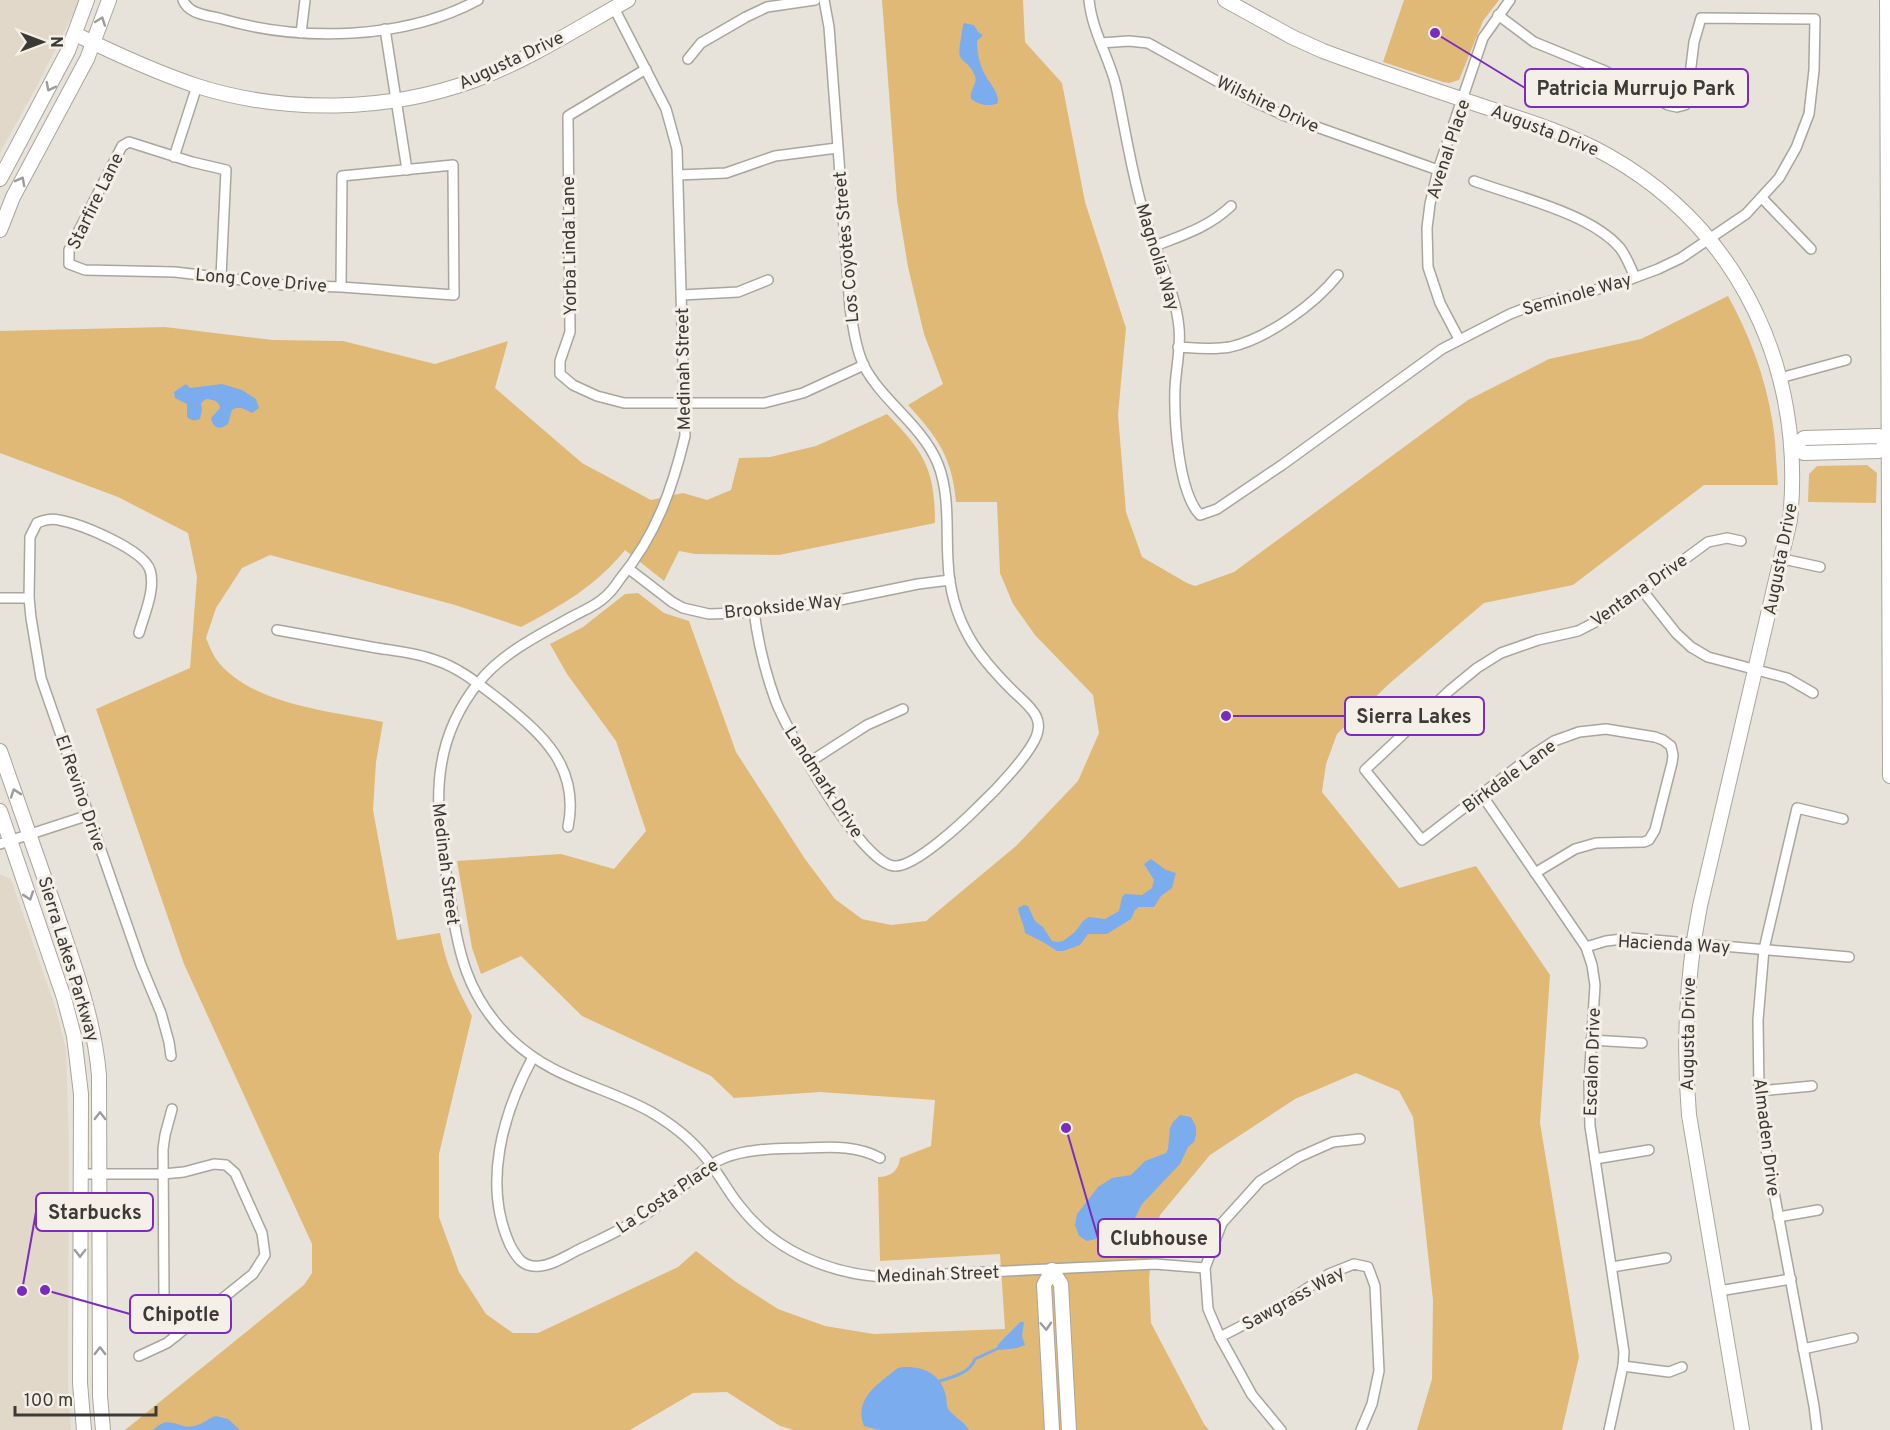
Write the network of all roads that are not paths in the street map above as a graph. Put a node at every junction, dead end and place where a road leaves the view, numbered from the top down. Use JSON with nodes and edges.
{"nodes":[{"id":1,"x":87,"y":0,"type":"edge"},
{"id":2,"x":109,"y":0,"type":"edge"},
{"id":3,"x":305,"y":0,"type":"edge"},
{"id":4,"x":478,"y":0,"type":"edge"},
{"id":5,"x":628,"y":0,"type":"edge"},
{"id":6,"x":815,"y":0,"type":"edge"},
{"id":7,"x":824,"y":0,"type":"edge"},
{"id":8,"x":1089,"y":0,"type":"edge"},
{"id":9,"x":1225,"y":0,"type":"edge"},
{"id":10,"x":1510,"y":0,"type":"edge"},
{"id":11,"x":1887,"y":0,"type":"edge"},
{"id":12,"x":183,"y":1,"type":"edge"},
{"id":13,"x":464,"y":3,"type":"edge"},
{"id":14,"x":614,"y":8,"type":"junction"},
{"id":15,"x":1498,"y":15,"type":"junction"},
{"id":16,"x":385,"y":29,"type":"junction"},
{"id":17,"x":301,"y":33,"type":"junction"},
{"id":18,"x":75,"y":34,"type":"junction"},
{"id":19,"x":93,"y":43,"type":"junction"},
{"id":20,"x":1101,"y":43,"type":"junction"},
{"id":21,"x":688,"y":59,"type":"dead end"},
{"id":22,"x":646,"y":69,"type":"junction"},
{"id":23,"x":196,"y":86,"type":"junction"},
{"id":24,"x":1889,"y":90,"type":"edge"},
{"id":25,"x":1463,"y":99,"type":"junction"},
{"id":26,"x":396,"y":100,"type":"junction"},
{"id":27,"x":837,"y":148,"type":"junction"},
{"id":28,"x":174,"y":157,"type":"junction"},
{"id":29,"x":407,"y":170,"type":"junction"},
{"id":30,"x":1438,"y":170,"type":"junction"},
{"id":31,"x":678,"y":175,"type":"junction"},
{"id":32,"x":0,"y":179,"type":"edge"},
{"id":33,"x":1474,"y":182,"type":"dead end"},
{"id":34,"x":1762,"y":198,"type":"junction"},
{"id":35,"x":1232,"y":206,"type":"dead end"},
{"id":36,"x":0,"y":230,"type":"edge"},
{"id":37,"x":1707,"y":239,"type":"junction"},
{"id":38,"x":1155,"y":246,"type":"junction"},
{"id":39,"x":1811,"y":249,"type":"dead end"},
{"id":40,"x":69,"y":264,"type":"joint"},
{"id":41,"x":1338,"y":275,"type":"dead end"},
{"id":42,"x":221,"y":277,"type":"junction"},
{"id":43,"x":1635,"y":277,"type":"junction"},
{"id":44,"x":768,"y":280,"type":"dead end"},
{"id":45,"x":341,"y":287,"type":"junction"},
{"id":46,"x":682,"y":295,"type":"junction"},
{"id":47,"x":1459,"y":339,"type":"junction"},
{"id":48,"x":1178,"y":347,"type":"junction"},
{"id":49,"x":1846,"y":360,"type":"dead end"},
{"id":50,"x":864,"y":365,"type":"junction"},
{"id":51,"x":1780,"y":378,"type":"junction"},
{"id":52,"x":685,"y":403,"type":"junction"},
{"id":53,"x":1889,"y":444,"type":"edge"},
{"id":54,"x":1792,"y":447,"type":"junction"},
{"id":55,"x":1200,"y":515,"type":"joint"},
{"id":56,"x":1741,"y":541,"type":"dead end"},
{"id":57,"x":1783,"y":559,"type":"junction"},
{"id":58,"x":1820,"y":567,"type":"dead end"},
{"id":59,"x":629,"y":568,"type":"junction"},
{"id":60,"x":950,"y":580,"type":"junction"},
{"id":61,"x":1642,"y":590,"type":"junction"},
{"id":62,"x":0,"y":598,"type":"edge"},
{"id":63,"x":29,"y":598,"type":"junction"},
{"id":64,"x":754,"y":611,"type":"junction"},
{"id":65,"x":277,"y":630,"type":"dead end"},
{"id":66,"x":139,"y":633,"type":"dead end"},
{"id":67,"x":1756,"y":670,"type":"junction"},
{"id":68,"x":478,"y":683,"type":"junction"},
{"id":69,"x":1813,"y":693,"type":"dead end"},
{"id":70,"x":903,"y":709,"type":"dead end"},
{"id":71,"x":0,"y":751,"type":"edge"},
{"id":72,"x":808,"y":763,"type":"junction"},
{"id":73,"x":1890,"y":776,"type":"edge"},
{"id":74,"x":1482,"y":795,"type":"junction"},
{"id":75,"x":0,"y":811,"type":"edge"},
{"id":76,"x":89,"y":815,"type":"junction"},
{"id":77,"x":1843,"y":819,"type":"dead end"},
{"id":78,"x":568,"y":827,"type":"dead end"},
{"id":79,"x":29,"y":834,"type":"junction"},
{"id":80,"x":1422,"y":840,"type":"joint"},
{"id":81,"x":5,"y":842,"type":"edge"},
{"id":82,"x":897,"y":866,"type":"joint"},
{"id":83,"x":1535,"y":873,"type":"junction"},
{"id":84,"x":1692,"y":944,"type":"junction"},
{"id":85,"x":1586,"y":947,"type":"junction"},
{"id":86,"x":1764,"y":949,"type":"junction"},
{"id":87,"x":1850,"y":957,"type":"dead end"},
{"id":88,"x":1592,"y":1040,"type":"junction"},
{"id":89,"x":1642,"y":1043,"type":"dead end"},
{"id":90,"x":171,"y":1056,"type":"dead end"},
{"id":91,"x":532,"y":1057,"type":"junction"},
{"id":92,"x":1812,"y":1086,"type":"dead end"},
{"id":93,"x":1758,"y":1091,"type":"junction"},
{"id":94,"x":172,"y":1109,"type":"dead end"},
{"id":95,"x":1360,"y":1139,"type":"dead end"},
{"id":96,"x":1649,"y":1150,"type":"dead end"},
{"id":97,"x":880,"y":1158,"type":"dead end"},
{"id":98,"x":1595,"y":1159,"type":"junction"},
{"id":99,"x":711,"y":1165,"type":"junction"},
{"id":100,"x":80,"y":1174,"type":"junction"},
{"id":101,"x":100,"y":1174,"type":"junction"},
{"id":102,"x":163,"y":1174,"type":"junction"},
{"id":103,"x":1818,"y":1210,"type":"dead end"},
{"id":104,"x":1778,"y":1217,"type":"junction"},
{"id":105,"x":1666,"y":1258,"type":"dead end"},
{"id":106,"x":1612,"y":1267,"type":"junction"},
{"id":107,"x":1205,"y":1269,"type":"junction"},
{"id":108,"x":1052,"y":1270,"type":"junction"},
{"id":109,"x":1791,"y":1279,"type":"junction"},
{"id":110,"x":1719,"y":1291,"type":"junction"},
{"id":111,"x":176,"y":1336,"type":"junction"},
{"id":112,"x":1220,"y":1338,"type":"junction"},
{"id":113,"x":1853,"y":1338,"type":"dead end"},
{"id":114,"x":1803,"y":1349,"type":"junction"},
{"id":115,"x":139,"y":1356,"type":"dead end"},
{"id":116,"x":1623,"y":1366,"type":"junction"},
{"id":117,"x":1682,"y":1367,"type":"dead end"},
{"id":118,"x":84,"y":1430,"type":"edge"},
{"id":119,"x":103,"y":1430,"type":"edge"},
{"id":120,"x":1052,"y":1430,"type":"edge"},
{"id":121,"x":1069,"y":1430,"type":"edge"},
{"id":122,"x":1281,"y":1430,"type":"edge"},
{"id":123,"x":1361,"y":1430,"type":"edge"},
{"id":124,"x":1609,"y":1430,"type":"edge"},
{"id":125,"x":1742,"y":1430,"type":"edge"},
{"id":126,"x":1817,"y":1430,"type":"edge"}],
"edges":[{"from":1,"to":18,"type":"street"},
{"from":19,"to":2,"type":"street","one_way":true},
{"from":3,"to":17,"type":"street"},
{"from":4,"to":13,"type":"street"},
{"from":5,"to":14,"type":"street","name":"Augusta Drive"},
{"from":6,"to":21,"type":"street"},
{"from":7,"to":27,"type":"street","name":"Los Coyotes Street"},
{"from":8,"to":20,"type":"street","name":"Magnolia Way"},
{"from":9,"to":25,"type":"street","name":"Augusta Drive"},
{"from":10,"to":15,"type":"street","name":"Avenal Place"},
{"from":11,"to":24,"type":"street"},
{"from":12,"to":17,"type":"street"},
{"from":13,"to":16,"type":"street"},
{"from":14,"to":22,"type":"street","name":"Medinah Street"},
{"from":14,"to":26,"type":"street","name":"Augusta Drive"},
{"from":15,"to":25,"type":"street","name":"Avenal Place"},
{"from":15,"to":34,"type":"street","name":"Seminole Way"},
{"from":16,"to":17,"type":"street"},
{"from":16,"to":26,"type":"street"},
{"from":18,"to":19,"type":"street","name":"Augusta Drive"},
{"from":18,"to":32,"type":"street","one_way":true},
{"from":19,"to":23,"type":"street","name":"Augusta Drive"},
{"from":36,"to":19,"type":"street","one_way":true},
{"from":20,"to":30,"type":"street","name":"Wilshire Drive"},
{"from":20,"to":38,"type":"street","name":"Magnolia Way"},
{"from":22,"to":31,"type":"street","name":"Medinah Street"},
{"from":22,"to":52,"type":"street","name":"Yorba Linda Lane"},
{"from":23,"to":26,"type":"street","name":"Augusta Drive"},
{"from":23,"to":28,"type":"street"},
{"from":24,"to":53,"type":"street"},
{"from":25,"to":30,"type":"street","name":"Avenal Place"},
{"from":25,"to":37,"type":"street","name":"Augusta Drive"},
{"from":26,"to":29,"type":"street"},
{"from":27,"to":31,"type":"street"},
{"from":27,"to":50,"type":"street","name":"Los Coyotes Street"},
{"from":28,"to":40,"type":"street","name":"Starfire Lane"},
{"from":28,"to":42,"type":"street"},
{"from":29,"to":45,"type":"street"},
{"from":29,"to":45,"type":"street","name":"Long Cove Drive"},
{"from":30,"to":47,"type":"street","name":"Avenal Place"},
{"from":31,"to":46,"type":"street","name":"Medinah Street"},
{"from":33,"to":43,"type":"street"},
{"from":34,"to":37,"type":"street","name":"Seminole Way"},
{"from":34,"to":39,"type":"street"},
{"from":35,"to":38,"type":"street"},
{"from":37,"to":43,"type":"street","name":"Seminole Way"},
{"from":37,"to":51,"type":"street","name":"Augusta Drive"},
{"from":38,"to":48,"type":"street","name":"Magnolia Way"},
{"from":40,"to":42,"type":"street","name":"Long Cove Drive"},
{"from":41,"to":48,"type":"street"},
{"from":42,"to":45,"type":"street","name":"Long Cove Drive"},
{"from":43,"to":47,"type":"street","name":"Seminole Way"},
{"from":44,"to":46,"type":"street"},
{"from":46,"to":52,"type":"street","name":"Medinah Street"},
{"from":47,"to":55,"type":"street","name":"Seminole Way"},
{"from":48,"to":55,"type":"street","name":"Magnolia Way"},
{"from":49,"to":51,"type":"street"},
{"from":50,"to":52,"type":"street"},
{"from":50,"to":60,"type":"street","name":"Los Coyotes Street"},
{"from":51,"to":54,"type":"street","name":"Augusta Drive"},
{"from":52,"to":59,"type":"street","name":"Medinah Street"},
{"from":53,"to":54,"type":"street"},
{"from":53,"to":73,"type":"street"},
{"from":54,"to":57,"type":"street","name":"Augusta Drive"},
{"from":56,"to":61,"type":"street","name":"Ventana Drive"},
{"from":57,"to":58,"type":"street"},
{"from":57,"to":67,"type":"street","name":"Augusta Drive"},
{"from":59,"to":64,"type":"street","name":"Brookside Way"},
{"from":59,"to":68,"type":"street","name":"Medinah Street"},
{"from":60,"to":64,"type":"street","name":"Brookside Way"},
{"from":60,"to":82,"type":"street","name":"Los Coyotes Street"},
{"from":61,"to":67,"type":"street"},
{"from":61,"to":80,"type":"street","name":"Ventana Drive"},
{"from":62,"to":63,"type":"street"},
{"from":63,"to":66,"type":"street","name":"El Revino Drive"},
{"from":63,"to":76,"type":"street","name":"El Revino Drive"},
{"from":64,"to":72,"type":"street","name":"Landmark Drive"},
{"from":65,"to":68,"type":"street"},
{"from":67,"to":69,"type":"street"},
{"from":67,"to":84,"type":"street","name":"Augusta Drive"},
{"from":68,"to":78,"type":"street"},
{"from":68,"to":91,"type":"street","name":"Medinah Street"},
{"from":70,"to":72,"type":"street"},
{"from":79,"to":71,"type":"street","name":"Sierra Lakes Parkway","one_way":true},
{"from":72,"to":82,"type":"street","name":"Landmark Drive"},
{"from":74,"to":80,"type":"street","name":"Birkdale Lane"},
{"from":74,"to":83,"type":"street","name":"Escalon Drive"},
{"from":74,"to":83,"type":"street","name":"Birkdale Lane"},
{"from":75,"to":81,"type":"street","name":"Sierra Lakes Parkway"},
{"from":76,"to":79,"type":"street"},
{"from":76,"to":90,"type":"street","name":"El Revino Drive"},
{"from":77,"to":86,"type":"street","name":"Almaden Drive"},
{"from":79,"to":81,"type":"street"},
{"from":101,"to":79,"type":"street","name":"Sierra Lakes Parkway","one_way":true},
{"from":81,"to":100,"type":"street","name":"Sierra Lakes Parkway","one_way":true},
{"from":83,"to":85,"type":"street","name":"Escalon Drive"},
{"from":84,"to":85,"type":"street","name":"Hacienda Way"},
{"from":84,"to":86,"type":"street","name":"Hacienda Way"},
{"from":84,"to":110,"type":"street","name":"Augusta Drive"},
{"from":85,"to":88,"type":"street","name":"Escalon Drive"},
{"from":86,"to":87,"type":"street","name":"Hacienda Way"},
{"from":86,"to":93,"type":"street","name":"Almaden Drive"},
{"from":88,"to":89,"type":"street"},
{"from":88,"to":98,"type":"street","name":"Escalon Drive"},
{"from":91,"to":99,"type":"street","name":"Medinah Street"},
{"from":91,"to":99,"type":"street","name":"La Costa Place"},
{"from":92,"to":93,"type":"street"},
{"from":93,"to":104,"type":"street","name":"Almaden Drive"},
{"from":94,"to":102,"type":"street"},
{"from":95,"to":107,"type":"street"},
{"from":96,"to":98,"type":"street"},
{"from":97,"to":99,"type":"street","name":"La Costa Place"},
{"from":98,"to":106,"type":"street","name":"Escalon Drive"},
{"from":99,"to":108,"type":"street","name":"Medinah Street"},
{"from":100,"to":101,"type":"street"},
{"from":100,"to":118,"type":"street","name":"Sierra Lakes Parkway","one_way":true},
{"from":101,"to":102,"type":"street"},
{"from":119,"to":101,"type":"street","name":"Sierra Lakes Parkway","one_way":true},
{"from":102,"to":111,"type":"street"},
{"from":102,"to":111,"type":"street"},
{"from":103,"to":104,"type":"street"},
{"from":104,"to":109,"type":"street","name":"Almaden Drive"},
{"from":105,"to":106,"type":"street"},
{"from":106,"to":116,"type":"street","name":"Escalon Drive"},
{"from":107,"to":108,"type":"street","name":"Medinah Street"},
{"from":107,"to":112,"type":"street"},
{"from":108,"to":120,"type":"street","one_way":true},
{"from":108,"to":121,"type":"street"},
{"from":109,"to":110,"type":"street"},
{"from":109,"to":114,"type":"street","name":"Almaden Drive"},
{"from":110,"to":125,"type":"street","name":"Augusta Drive"},
{"from":111,"to":115,"type":"street"},
{"from":112,"to":122,"type":"street"},
{"from":112,"to":123,"type":"street","name":"Sawgrass Way"},
{"from":113,"to":114,"type":"street"},
{"from":114,"to":126,"type":"street","name":"Almaden Drive"},
{"from":116,"to":117,"type":"street"},
{"from":116,"to":124,"type":"street","name":"Escalon Drive"}]}
